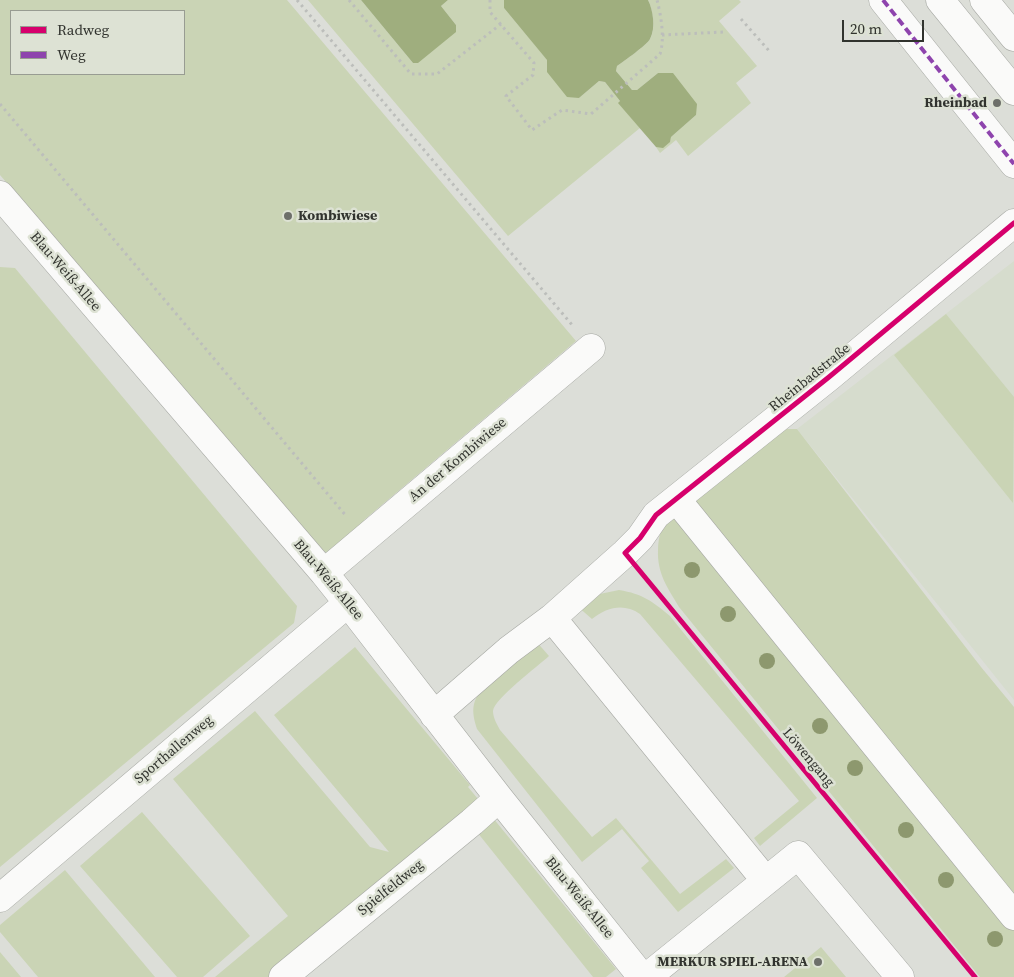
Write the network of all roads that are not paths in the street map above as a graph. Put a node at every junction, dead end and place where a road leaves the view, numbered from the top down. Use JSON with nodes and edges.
{"nodes":[{"id":1,"x":883,"y":0,"type":"edge"},
{"id":2,"x":940,"y":0,"type":"edge"},
{"id":3,"x":984,"y":0,"type":"edge"},
{"id":4,"x":1014,"y":37,"type":"edge"},
{"id":5,"x":1014,"y":91,"type":"edge"},
{"id":6,"x":1014,"y":164,"type":"edge"},
{"id":7,"x":0,"y":195,"type":"edge"},
{"id":8,"x":1014,"y":223,"type":"edge"},
{"id":9,"x":592,"y":348,"type":"road end"},
{"id":10,"x":677,"y":500,"type":"junction"},
{"id":11,"x":324,"y":573,"type":"junction"},
{"id":12,"x":348,"y":603,"type":"junction"},
{"id":13,"x":552,"y":618,"type":"junction"},
{"id":14,"x":434,"y":715,"type":"junction"},
{"id":15,"x":499,"y":798,"type":"junction"},
{"id":16,"x":766,"y":881,"type":"junction"},
{"id":17,"x":0,"y":898,"type":"edge"},
{"id":18,"x":1014,"y":916,"type":"edge"},
{"id":19,"x":283,"y":977,"type":"edge"},
{"id":20,"x":642,"y":977,"type":"edge"},
{"id":21,"x":647,"y":977,"type":"edge"},
{"id":22,"x":900,"y":977,"type":"edge"}],
"edges":[{"from":1,"to":6,"type":"street"},
{"from":2,"to":5,"type":"street"},
{"from":3,"to":4,"type":"street"},
{"from":7,"to":11,"type":"street","name":"Blau-Weiß-Allee"},
{"from":8,"to":10,"type":"street","name":"Rheinbadstraße"},
{"from":9,"to":11,"type":"street","name":"An der Kombiwiese"},
{"from":10,"to":13,"type":"street","name":"Rheinbadstraße"},
{"from":10,"to":18,"type":"street"},
{"from":11,"to":12,"type":"street","name":"Blau-Weiß-Allee"},
{"from":12,"to":14,"type":"street","name":"Blau-Weiß-Allee"},
{"from":12,"to":17,"type":"street","name":"Sporthallenweg"},
{"from":13,"to":14,"type":"street","name":"Rheinbadstraße"},
{"from":13,"to":16,"type":"street"},
{"from":14,"to":15,"type":"street","name":"Blau-Weiß-Allee"},
{"from":15,"to":19,"type":"street","name":"Spielfeldweg"},
{"from":15,"to":20,"type":"street","name":"Blau-Weiß-Allee"},
{"from":16,"to":21,"type":"street"},
{"from":16,"to":22,"type":"street"}]}
